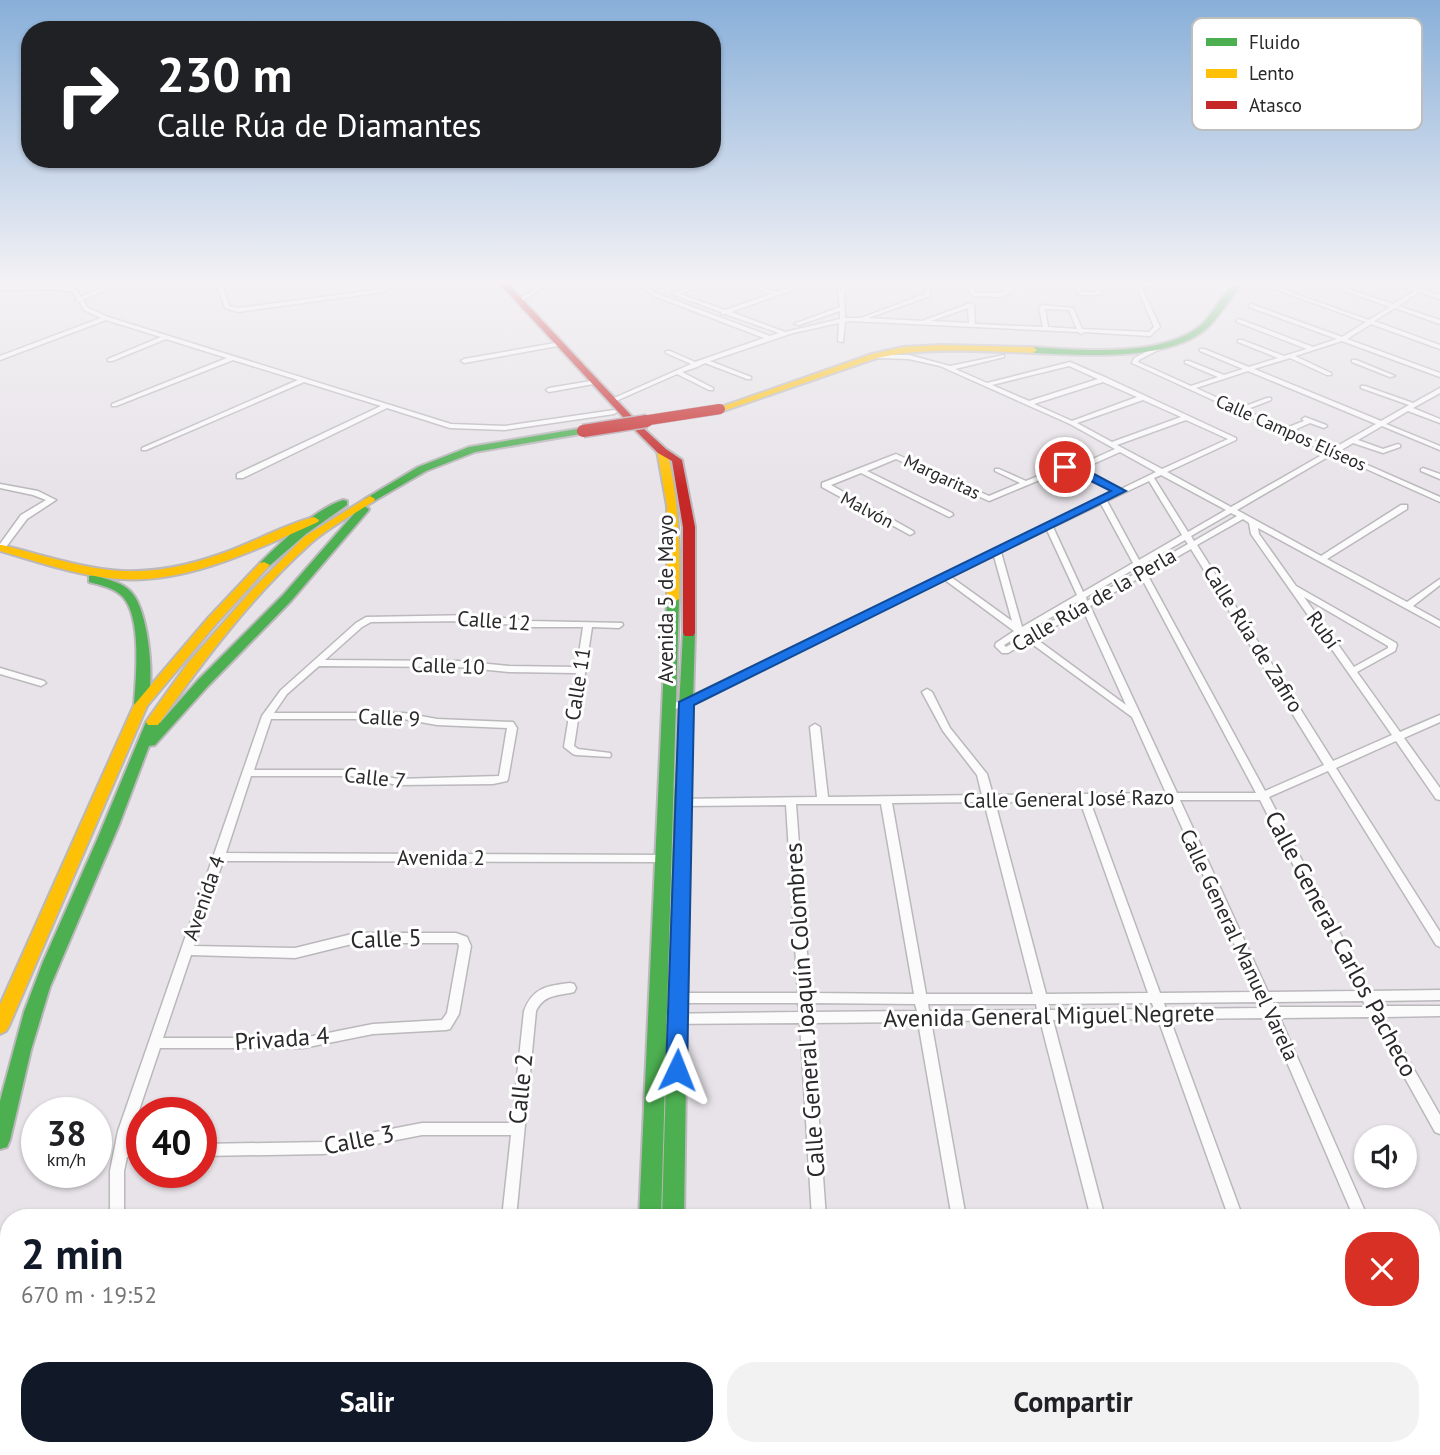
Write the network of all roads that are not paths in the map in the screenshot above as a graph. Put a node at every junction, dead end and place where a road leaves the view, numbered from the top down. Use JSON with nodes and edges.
{"nodes":[{"id":1,"x":130,"y":352,"type":"edge"},
{"id":2,"x":214,"y":352,"type":"edge"},
{"id":3,"x":516,"y":352,"type":"edge"},
{"id":4,"x":568,"y":352,"type":"edge"},
{"id":5,"x":668,"y":352,"type":"dead end"},
{"id":6,"x":733,"y":352,"type":"edge"},
{"id":7,"x":869,"y":352,"type":"edge"},
{"id":8,"x":901,"y":352,"type":"edge"},
{"id":9,"x":1150,"y":352,"type":"edge"},
{"id":10,"x":1207,"y":352,"type":"edge"},
{"id":11,"x":1272,"y":352,"type":"edge"},
{"id":12,"x":1304,"y":352,"type":"edge"},
{"id":13,"x":1377,"y":352,"type":"edge"},
{"id":14,"x":875,"y":356,"type":"junction"},
{"id":15,"x":1002,"y":356,"type":"dead end"},
{"id":16,"x":1287,"y":357,"type":"junction"},
{"id":17,"x":233,"y":358,"type":"junction"},
{"id":18,"x":110,"y":360,"type":"dead end"},
{"id":19,"x":464,"y":361,"type":"dead end"},
{"id":20,"x":1354,"y":361,"type":"dead end"},
{"id":21,"x":1401,"y":361,"type":"junction"},
{"id":22,"x":706,"y":362,"type":"junction"},
{"id":23,"x":1187,"y":362,"type":"dead end"},
{"id":24,"x":695,"y":366,"type":"junction"},
{"id":25,"x":950,"y":368,"type":"junction"},
{"id":26,"x":1249,"y":369,"type":"junction"},
{"id":27,"x":1376,"y":370,"type":"junction"},
{"id":28,"x":677,"y":372,"type":"junction"},
{"id":29,"x":1329,"y":374,"type":"dead end"},
{"id":30,"x":1440,"y":375,"type":"edge"},
{"id":31,"x":1392,"y":376,"type":"dead end"},
{"id":32,"x":1223,"y":377,"type":"junction"},
{"id":33,"x":749,"y":378,"type":"dead end"},
{"id":34,"x":1105,"y":379,"type":"junction"},
{"id":35,"x":303,"y":380,"type":"junction"},
{"id":36,"x":597,"y":382,"type":"junction"},
{"id":37,"x":989,"y":384,"type":"junction"},
{"id":38,"x":1363,"y":387,"type":"dead end"},
{"id":39,"x":712,"y":388,"type":"dead end"},
{"id":40,"x":1190,"y":388,"type":"junction"},
{"id":41,"x":549,"y":390,"type":"dead end"},
{"id":42,"x":1440,"y":390,"type":"edge"},
{"id":43,"x":1144,"y":397,"type":"junction"},
{"id":44,"x":1269,"y":399,"type":"dead end"},
{"id":45,"x":1030,"y":403,"type":"junction"},
{"id":46,"x":114,"y":405,"type":"dead end"},
{"id":47,"x":385,"y":407,"type":"junction"},
{"id":48,"x":617,"y":407,"type":"junction"},
{"id":49,"x":717,"y":407,"type":"junction"},
{"id":50,"x":1411,"y":407,"type":"junction"},
{"id":51,"x":1239,"y":410,"type":"junction"},
{"id":52,"x":1187,"y":416,"type":"junction"},
{"id":53,"x":1302,"y":418,"type":"dead end"},
{"id":54,"x":1310,"y":421,"type":"junction"},
{"id":55,"x":1440,"y":421,"type":"edge"},
{"id":56,"x":1072,"y":423,"type":"junction"},
{"id":57,"x":581,"y":424,"type":"junction"},
{"id":58,"x":1380,"y":424,"type":"junction"},
{"id":59,"x":1324,"y":426,"type":"dead end"},
{"id":60,"x":1286,"y":431,"type":"junction"},
{"id":61,"x":1352,"y":440,"type":"junction"},
{"id":62,"x":1113,"y":444,"type":"junction"},
{"id":63,"x":1398,"y":446,"type":"dead end"},
{"id":64,"x":1440,"y":448,"type":"edge"},
{"id":65,"x":144,"y":449,"type":"dead end"},
{"id":66,"x":1121,"y":449,"type":"junction"},
{"id":67,"x":1332,"y":451,"type":"junction"},
{"id":68,"x":1429,"y":466,"type":"dead end"},
{"id":69,"x":1076,"y":469,"type":"junction"},
{"id":70,"x":860,"y":470,"type":"junction"},
{"id":71,"x":997,"y":470,"type":"dead end"},
{"id":72,"x":1163,"y":471,"type":"junction"},
{"id":73,"x":240,"y":476,"type":"dead end"},
{"id":74,"x":1150,"y":477,"type":"junction"},
{"id":75,"x":1440,"y":477,"type":"edge"},
{"id":76,"x":1027,"y":484,"type":"junction"},
{"id":77,"x":0,"y":486,"type":"edge"},
{"id":78,"x":1440,"y":487,"type":"edge"},
{"id":79,"x":386,"y":489,"type":"junction"},
{"id":80,"x":1120,"y":491,"type":"junction"},
{"id":81,"x":1427,"y":494,"type":"junction"},
{"id":82,"x":1103,"y":500,"type":"junction"},
{"id":83,"x":1440,"y":500,"type":"edge"},
{"id":84,"x":680,"y":501,"type":"junction"},
{"id":85,"x":1404,"y":507,"type":"dead end"},
{"id":86,"x":1230,"y":508,"type":"junction"},
{"id":87,"x":949,"y":515,"type":"dead end"},
{"id":88,"x":1243,"y":516,"type":"junction"},
{"id":89,"x":315,"y":520,"type":"junction"},
{"id":90,"x":1253,"y":522,"type":"junction"},
{"id":91,"x":1049,"y":526,"type":"junction"},
{"id":92,"x":910,"y":533,"type":"dead end"},
{"id":93,"x":1188,"y":534,"type":"junction"},
{"id":94,"x":1194,"y":543,"type":"junction"},
{"id":95,"x":1,"y":551,"type":"edge"},
{"id":96,"x":996,"y":552,"type":"junction"},
{"id":97,"x":1322,"y":559,"type":"junction"},
{"id":98,"x":1137,"y":564,"type":"junction"},
{"id":99,"x":1143,"y":573,"type":"junction"},
{"id":100,"x":946,"y":577,"type":"junction"},
{"id":101,"x":1440,"y":581,"type":"edge"},
{"id":102,"x":1290,"y":585,"type":"junction"},
{"id":103,"x":1084,"y":600,"type":"junction"},
{"id":104,"x":1407,"y":606,"type":"junction"},
{"id":105,"x":369,"y":619,"type":"joint"},
{"id":106,"x":1440,"y":624,"type":"edge"},
{"id":107,"x":587,"y":625,"type":"junction"},
{"id":108,"x":619,"y":625,"type":"dead end"},
{"id":109,"x":1019,"y":632,"type":"junction"},
{"id":110,"x":1027,"y":639,"type":"junction"},
{"id":111,"x":316,"y":663,"type":"junction"},
{"id":112,"x":579,"y":670,"type":"junction"},
{"id":113,"x":0,"y":671,"type":"edge"},
{"id":114,"x":1353,"y":671,"type":"junction"},
{"id":115,"x":41,"y":683,"type":"dead end"},
{"id":116,"x":927,"y":692,"type":"dead end"},
{"id":117,"x":687,"y":702,"type":"junction"},
{"id":118,"x":141,"y":705,"type":"junction"},
{"id":119,"x":670,"y":708,"type":"junction"},
{"id":120,"x":267,"y":716,"type":"junction"},
{"id":121,"x":1134,"y":716,"type":"junction"},
{"id":122,"x":1440,"y":718,"type":"edge"},
{"id":123,"x":815,"y":727,"type":"dead end"},
{"id":124,"x":1398,"y":737,"type":"junction"},
{"id":125,"x":667,"y":750,"type":"junction"},
{"id":126,"x":684,"y":751,"type":"junction"},
{"id":127,"x":606,"y":755,"type":"dead end"},
{"id":128,"x":136,"y":757,"type":"junction"},
{"id":129,"x":1331,"y":766,"type":"junction"},
{"id":130,"x":248,"y":773,"type":"junction"},
{"id":131,"x":503,"y":779,"type":"joint"},
{"id":132,"x":1263,"y":796,"type":"junction"},
{"id":133,"x":1440,"y":796,"type":"edge"},
{"id":134,"x":1172,"y":798,"type":"junction"},
{"id":135,"x":1084,"y":799,"type":"junction"},
{"id":136,"x":886,"y":800,"type":"junction"},
{"id":137,"x":989,"y":800,"type":"junction"},
{"id":138,"x":791,"y":801,"type":"junction"},
{"id":139,"x":823,"y":801,"type":"junction"},
{"id":140,"x":682,"y":802,"type":"junction"},
{"id":141,"x":110,"y":828,"type":"junction"},
{"id":142,"x":86,"y":830,"type":"junction"},
{"id":143,"x":218,"y":857,"type":"junction"},
{"id":144,"x":663,"y":859,"type":"junction"},
{"id":145,"x":663,"y":906,"type":"junction"},
{"id":146,"x":681,"y":906,"type":"junction"},
{"id":147,"x":1440,"y":942,"type":"edge"},
{"id":148,"x":186,"y":950,"type":"junction"},
{"id":149,"x":570,"y":988,"type":"dead end"},
{"id":150,"x":1367,"y":995,"type":"junction"},
{"id":151,"x":1440,"y":995,"type":"edge"},
{"id":152,"x":1264,"y":997,"type":"junction"},
{"id":153,"x":658,"y":998,"type":"junction"},
{"id":154,"x":1157,"y":998,"type":"junction"},
{"id":155,"x":678,"y":999,"type":"junction"},
{"id":156,"x":804,"y":999,"type":"junction"},
{"id":157,"x":920,"y":999,"type":"junction"},
{"id":158,"x":1039,"y":999,"type":"junction"},
{"id":159,"x":1440,"y":1011,"type":"edge"},
{"id":160,"x":1375,"y":1012,"type":"junction"},
{"id":161,"x":1272,"y":1013,"type":"junction"},
{"id":162,"x":1163,"y":1015,"type":"junction"},
{"id":163,"x":923,"y":1017,"type":"junction"},
{"id":164,"x":1044,"y":1017,"type":"junction"},
{"id":165,"x":806,"y":1018,"type":"junction"},
{"id":166,"x":657,"y":1019,"type":"junction"},
{"id":167,"x":678,"y":1019,"type":"junction"},
{"id":168,"x":450,"y":1020,"type":"joint"},
{"id":169,"x":0,"y":1026,"type":"edge"},
{"id":170,"x":154,"y":1043,"type":"junction"},
{"id":171,"x":654,"y":1121,"type":"junction"},
{"id":172,"x":675,"y":1121,"type":"junction"},
{"id":173,"x":1440,"y":1128,"type":"edge"},
{"id":174,"x":517,"y":1129,"type":"junction"},
{"id":175,"x":0,"y":1140,"type":"edge"},
{"id":176,"x":217,"y":1150,"type":"edge"},
{"id":177,"x":120,"y":1151,"type":"junction"},
{"id":178,"x":126,"y":1151,"type":"edge"},
{"id":179,"x":117,"y":1209,"type":"edge"},
{"id":180,"x":510,"y":1209,"type":"edge"},
{"id":181,"x":650,"y":1209,"type":"edge"},
{"id":182,"x":673,"y":1209,"type":"edge"},
{"id":183,"x":818,"y":1209,"type":"edge"},
{"id":184,"x":957,"y":1209,"type":"edge"},
{"id":185,"x":1096,"y":1209,"type":"edge"},
{"id":186,"x":1233,"y":1209,"type":"edge"},
{"id":187,"x":1357,"y":1209,"type":"edge"}],
"edges":[{"from":1,"to":18,"type":"street"},
{"from":2,"to":17,"type":"street"},
{"from":3,"to":19,"type":"street"},
{"from":4,"to":36,"type":"main road","name":"Avenida 5 de Mayo"},
{"from":5,"to":24,"type":"street"},
{"from":6,"to":22,"type":"street"},
{"from":7,"to":49,"type":"main road"},
{"from":8,"to":14,"type":"main road"},
{"from":9,"to":40,"type":"street","name":"Calle Campos Elíseos"},
{"from":10,"to":26,"type":"street"},
{"from":11,"to":16,"type":"street"},
{"from":12,"to":16,"type":"street"},
{"from":13,"to":21,"type":"street"},
{"from":14,"to":25,"type":"street"},
{"from":14,"to":49,"type":"main road"},
{"from":15,"to":25,"type":"street"},
{"from":16,"to":26,"type":"street"},
{"from":16,"to":29,"type":"street"},
{"from":17,"to":35,"type":"street"},
{"from":17,"to":46,"type":"street"},
{"from":20,"to":27,"type":"street"},
{"from":21,"to":27,"type":"street"},
{"from":21,"to":30,"type":"street"},
{"from":22,"to":24,"type":"street"},
{"from":22,"to":33,"type":"street"},
{"from":23,"to":32,"type":"street"},
{"from":24,"to":28,"type":"street"},
{"from":25,"to":37,"type":"street"},
{"from":26,"to":32,"type":"street"},
{"from":26,"to":58,"type":"street"},
{"from":27,"to":31,"type":"street"},
{"from":28,"to":39,"type":"street"},
{"from":28,"to":48,"type":"street"},
{"from":32,"to":40,"type":"street"},
{"from":34,"to":37,"type":"street"},
{"from":34,"to":43,"type":"street"},
{"from":34,"to":45,"type":"street"},
{"from":35,"to":47,"type":"street"},
{"from":35,"to":65,"type":"street"},
{"from":36,"to":41,"type":"street"},
{"from":36,"to":48,"type":"main road","name":"Avenida 5 de Mayo"},
{"from":37,"to":45,"type":"street"},
{"from":38,"to":50,"type":"street"},
{"from":40,"to":51,"type":"street","name":"Calle Campos Elíseos"},
{"from":42,"to":50,"type":"street","name":"Calle Rúa de la Perla"},
{"from":43,"to":52,"type":"street"},
{"from":43,"to":56,"type":"street"},
{"from":44,"to":51,"type":"street"},
{"from":45,"to":56,"type":"street"},
{"from":47,"to":57,"type":"street"},
{"from":47,"to":73,"type":"street"},
{"from":48,"to":57,"type":"street"},
{"from":48,"to":84,"type":"main road","name":"Avenida 5 de Mayo"},
{"from":49,"to":57,"type":"main road","bridge":true},
{"from":50,"to":55,"type":"street"},
{"from":50,"to":58,"type":"street","name":"Calle Rúa de la Perla"},
{"from":51,"to":60,"type":"street","name":"Calle Campos Elíseos"},
{"from":52,"to":62,"type":"street"},
{"from":52,"to":72,"type":"street"},
{"from":53,"to":54,"type":"street"},
{"from":54,"to":59,"type":"street"},
{"from":54,"to":60,"type":"street"},
{"from":56,"to":62,"type":"street"},
{"from":57,"to":79,"type":"main road"},
{"from":57,"to":89,"type":"main road"},
{"from":58,"to":61,"type":"street","name":"Calle Rúa de la Perla"},
{"from":58,"to":64,"type":"street"},
{"from":60,"to":67,"type":"street","name":"Calle Campos Elíseos"},
{"from":61,"to":63,"type":"street"},
{"from":61,"to":67,"type":"street","name":"Calle Rúa de la Perla"},
{"from":62,"to":66,"type":"street"},
{"from":66,"to":69,"type":"street"},
{"from":66,"to":72,"type":"street"},
{"from":67,"to":81,"type":"street","name":"Calle Campos Elíseos"},
{"from":67,"to":86,"type":"street","name":"Calle Rúa de la Perla"},
{"from":68,"to":75,"type":"street"},
{"from":69,"to":76,"type":"street"},
{"from":69,"to":80,"type":"street"},
{"from":70,"to":76,"type":"street","name":"Margaritas"},
{"from":70,"to":87,"type":"street"},
{"from":70,"to":92,"type":"street","name":"Malvón"},
{"from":71,"to":76,"type":"street"},
{"from":72,"to":74,"type":"street"},
{"from":72,"to":86,"type":"street"},
{"from":74,"to":80,"type":"street"},
{"from":74,"to":93,"type":"street","name":"Calle Rúa de Zafiro"},
{"from":77,"to":95,"type":"street"},
{"from":78,"to":81,"type":"street"},
{"from":79,"to":128,"type":"main road"},
{"from":79,"to":128,"type":"main road"},
{"from":80,"to":82,"type":"street"},
{"from":81,"to":83,"type":"street","name":"Calle Campos Elíseos"},
{"from":82,"to":91,"type":"street"},
{"from":82,"to":98,"type":"street","name":"Calle General Carlos Pacheco"},
{"from":84,"to":117,"type":"main road","name":"Avenida 5 de Mayo"},
{"from":84,"to":119,"type":"main road","name":"Avenida 5 de Mayo"},
{"from":85,"to":97,"type":"street"},
{"from":86,"to":88,"type":"street"},
{"from":86,"to":93,"type":"street","name":"Calle Rúa de la Perla"},
{"from":88,"to":90,"type":"street"},
{"from":88,"to":94,"type":"street","name":"Calle Rúa de la Perla"},
{"from":89,"to":95,"type":"main road"},
{"from":89,"to":118,"type":"main road"},
{"from":90,"to":97,"type":"street"},
{"from":90,"to":102,"type":"street","name":"Rubí"},
{"from":91,"to":96,"type":"street"},
{"from":91,"to":103,"type":"street","name":"Calle General Manuel Varela"},
{"from":93,"to":94,"type":"street","name":"Calle Rúa de Zafiro"},
{"from":93,"to":98,"type":"street","name":"Calle Rúa de la Perla"},
{"from":94,"to":99,"type":"street","name":"Calle Rúa de la Perla"},
{"from":94,"to":129,"type":"street","name":"Calle Rúa de Zafiro"},
{"from":95,"to":118,"type":"main road"},
{"from":96,"to":100,"type":"street"},
{"from":96,"to":109,"type":"street"},
{"from":97,"to":104,"type":"street"},
{"from":98,"to":99,"type":"street","name":"Calle General Carlos Pacheco"},
{"from":98,"to":103,"type":"street","name":"Calle Rúa de la Perla"},
{"from":99,"to":103,"type":"street","name":"Calle Rúa de la Perla"},
{"from":99,"to":132,"type":"street","name":"Calle General Carlos Pacheco"},
{"from":100,"to":109,"type":"street"},
{"from":100,"to":117,"type":"street"},
{"from":101,"to":104,"type":"street"},
{"from":102,"to":114,"type":"street","name":"Rubí"},
{"from":102,"to":114,"type":"street"},
{"from":103,"to":109,"type":"street","name":"Calle Rúa de la Perla"},
{"from":103,"to":110,"type":"street","name":"Calle Rúa de la Perla"},
{"from":103,"to":121,"type":"street","name":"Calle General Manuel Varela"},
{"from":104,"to":106,"type":"street"},
{"from":105,"to":107,"type":"street","name":"Calle 12"},
{"from":105,"to":111,"type":"street","name":"Avenida 4"},
{"from":107,"to":108,"type":"street","name":"Calle 12"},
{"from":107,"to":112,"type":"street","name":"Calle 11"},
{"from":109,"to":110,"type":"street"},
{"from":109,"to":110,"type":"street","name":"Calle Rúa de la Perla"},
{"from":110,"to":121,"type":"street"},
{"from":111,"to":112,"type":"street","name":"Calle 10"},
{"from":111,"to":120,"type":"street","name":"Avenida 4"},
{"from":112,"to":127,"type":"street","name":"Calle 11"},
{"from":113,"to":115,"type":"street"},
{"from":114,"to":124,"type":"street","name":"Rubí"},
{"from":116,"to":137,"type":"street"},
{"from":117,"to":119,"type":"street"},
{"from":117,"to":126,"type":"main road","name":"Avenida 5 de Mayo"},
{"from":118,"to":142,"type":"main road"},
{"from":119,"to":125,"type":"main road","name":"Avenida 5 de Mayo"},
{"from":120,"to":130,"type":"street","name":"Avenida 4"},
{"from":120,"to":131,"type":"street","name":"Calle 9"},
{"from":121,"to":134,"type":"street","name":"Calle General Manuel Varela"},
{"from":122,"to":124,"type":"street","name":"Calle General José Razo"},
{"from":123,"to":139,"type":"street"},
{"from":124,"to":129,"type":"street","name":"Calle General José Razo"},
{"from":124,"to":133,"type":"street","name":"Rubí"},
{"from":125,"to":126,"type":"main road"},
{"from":125,"to":144,"type":"main road","name":"Avenida 5 de Mayo"},
{"from":126,"to":140,"type":"main road","name":"Avenida 5 de Mayo"},
{"from":128,"to":141,"type":"main road"},
{"from":129,"to":132,"type":"street","name":"Calle General José Razo"},
{"from":129,"to":147,"type":"street","name":"Calle Rúa de Zafiro"},
{"from":130,"to":131,"type":"street","name":"Calle 7"},
{"from":130,"to":143,"type":"street","name":"Avenida 4"},
{"from":132,"to":134,"type":"street","name":"Calle General José Razo"},
{"from":132,"to":150,"type":"street","name":"Calle General Carlos Pacheco"},
{"from":134,"to":135,"type":"street","name":"Calle General José Razo"},
{"from":134,"to":152,"type":"street","name":"Calle General Manuel Varela"},
{"from":135,"to":137,"type":"street","name":"Calle General José Razo"},
{"from":135,"to":154,"type":"street"},
{"from":136,"to":137,"type":"street","name":"Calle General José Razo"},
{"from":136,"to":139,"type":"street","name":"Calle General José Razo"},
{"from":136,"to":157,"type":"street"},
{"from":137,"to":158,"type":"street"},
{"from":138,"to":139,"type":"street","name":"Calle General José Razo"},
{"from":138,"to":140,"type":"street","name":"Calle General José Razo"},
{"from":138,"to":156,"type":"street","name":"Calle General Joaquín Colombres"},
{"from":140,"to":146,"type":"main road","name":"Avenida 5 de Mayo"},
{"from":141,"to":142,"type":"main road"},
{"from":141,"to":175,"type":"main road"},
{"from":142,"to":169,"type":"main road"},
{"from":143,"to":144,"type":"street","name":"Avenida 2"},
{"from":143,"to":148,"type":"street","name":"Avenida 4"},
{"from":144,"to":145,"type":"main road","name":"Avenida 5 de Mayo"},
{"from":145,"to":146,"type":"main road"},
{"from":145,"to":153,"type":"main road","name":"Avenida 5 de Mayo"},
{"from":146,"to":155,"type":"main road","name":"Avenida 5 de Mayo"},
{"from":148,"to":168,"type":"street","name":"Calle 5"},
{"from":148,"to":170,"type":"street","name":"Avenida 4"},
{"from":149,"to":174,"type":"street","name":"Calle 2"},
{"from":150,"to":151,"type":"street","name":"Avenida General Miguel Negrete"},
{"from":150,"to":152,"type":"street","name":"Avenida General Miguel Negrete"},
{"from":150,"to":160,"type":"street","name":"Calle General Carlos Pacheco"},
{"from":152,"to":154,"type":"street","name":"Avenida General Miguel Negrete"},
{"from":152,"to":161,"type":"street","name":"Calle General Manuel Varela"},
{"from":153,"to":155,"type":"street","name":"Avenida General Miguel Negrete"},
{"from":153,"to":166,"type":"main road","name":"Avenida 5 de Mayo"},
{"from":154,"to":158,"type":"street","name":"Avenida General Miguel Negrete"},
{"from":154,"to":162,"type":"street"},
{"from":155,"to":156,"type":"street","name":"Avenida General Miguel Negrete"},
{"from":155,"to":167,"type":"main road","name":"Avenida 5 de Mayo"},
{"from":156,"to":157,"type":"street","name":"Avenida General Miguel Negrete"},
{"from":156,"to":165,"type":"street","name":"Calle General Joaquín Colombres"},
{"from":157,"to":158,"type":"street","name":"Avenida General Miguel Negrete"},
{"from":157,"to":163,"type":"street"},
{"from":158,"to":164,"type":"street"},
{"from":159,"to":160,"type":"street","name":"Avenida General Miguel Negrete"},
{"from":160,"to":161,"type":"street","name":"Avenida General Miguel Negrete"},
{"from":160,"to":173,"type":"street","name":"Calle General Carlos Pacheco"},
{"from":161,"to":162,"type":"street","name":"Avenida General Miguel Negrete"},
{"from":161,"to":187,"type":"street","name":"Calle General Manuel Varela"},
{"from":162,"to":164,"type":"street","name":"Avenida General Miguel Negrete"},
{"from":162,"to":186,"type":"street"},
{"from":163,"to":164,"type":"street","name":"Avenida General Miguel Negrete"},
{"from":163,"to":165,"type":"street","name":"Avenida General Miguel Negrete"},
{"from":163,"to":184,"type":"street"},
{"from":164,"to":185,"type":"street"},
{"from":165,"to":167,"type":"street","name":"Avenida General Miguel Negrete"},
{"from":165,"to":183,"type":"street","name":"Calle General Joaquín Colombres"},
{"from":166,"to":167,"type":"street","name":"Avenida General Miguel Negrete"},
{"from":166,"to":171,"type":"main road","name":"Avenida 5 de Mayo"},
{"from":167,"to":172,"type":"main road","name":"Avenida 5 de Mayo"},
{"from":168,"to":170,"type":"street","name":"Privada 4"},
{"from":170,"to":177,"type":"street","name":"Avenida 4"},
{"from":171,"to":172,"type":"main road"},
{"from":171,"to":181,"type":"main road","name":"Avenida 5 de Mayo"},
{"from":172,"to":182,"type":"main road","name":"Avenida 5 de Mayo"},
{"from":174,"to":176,"type":"street","name":"Calle 3"},
{"from":174,"to":180,"type":"street","name":"Calle 2"},
{"from":177,"to":178,"type":"street"},
{"from":177,"to":179,"type":"street","name":"Avenida 4"}]}
